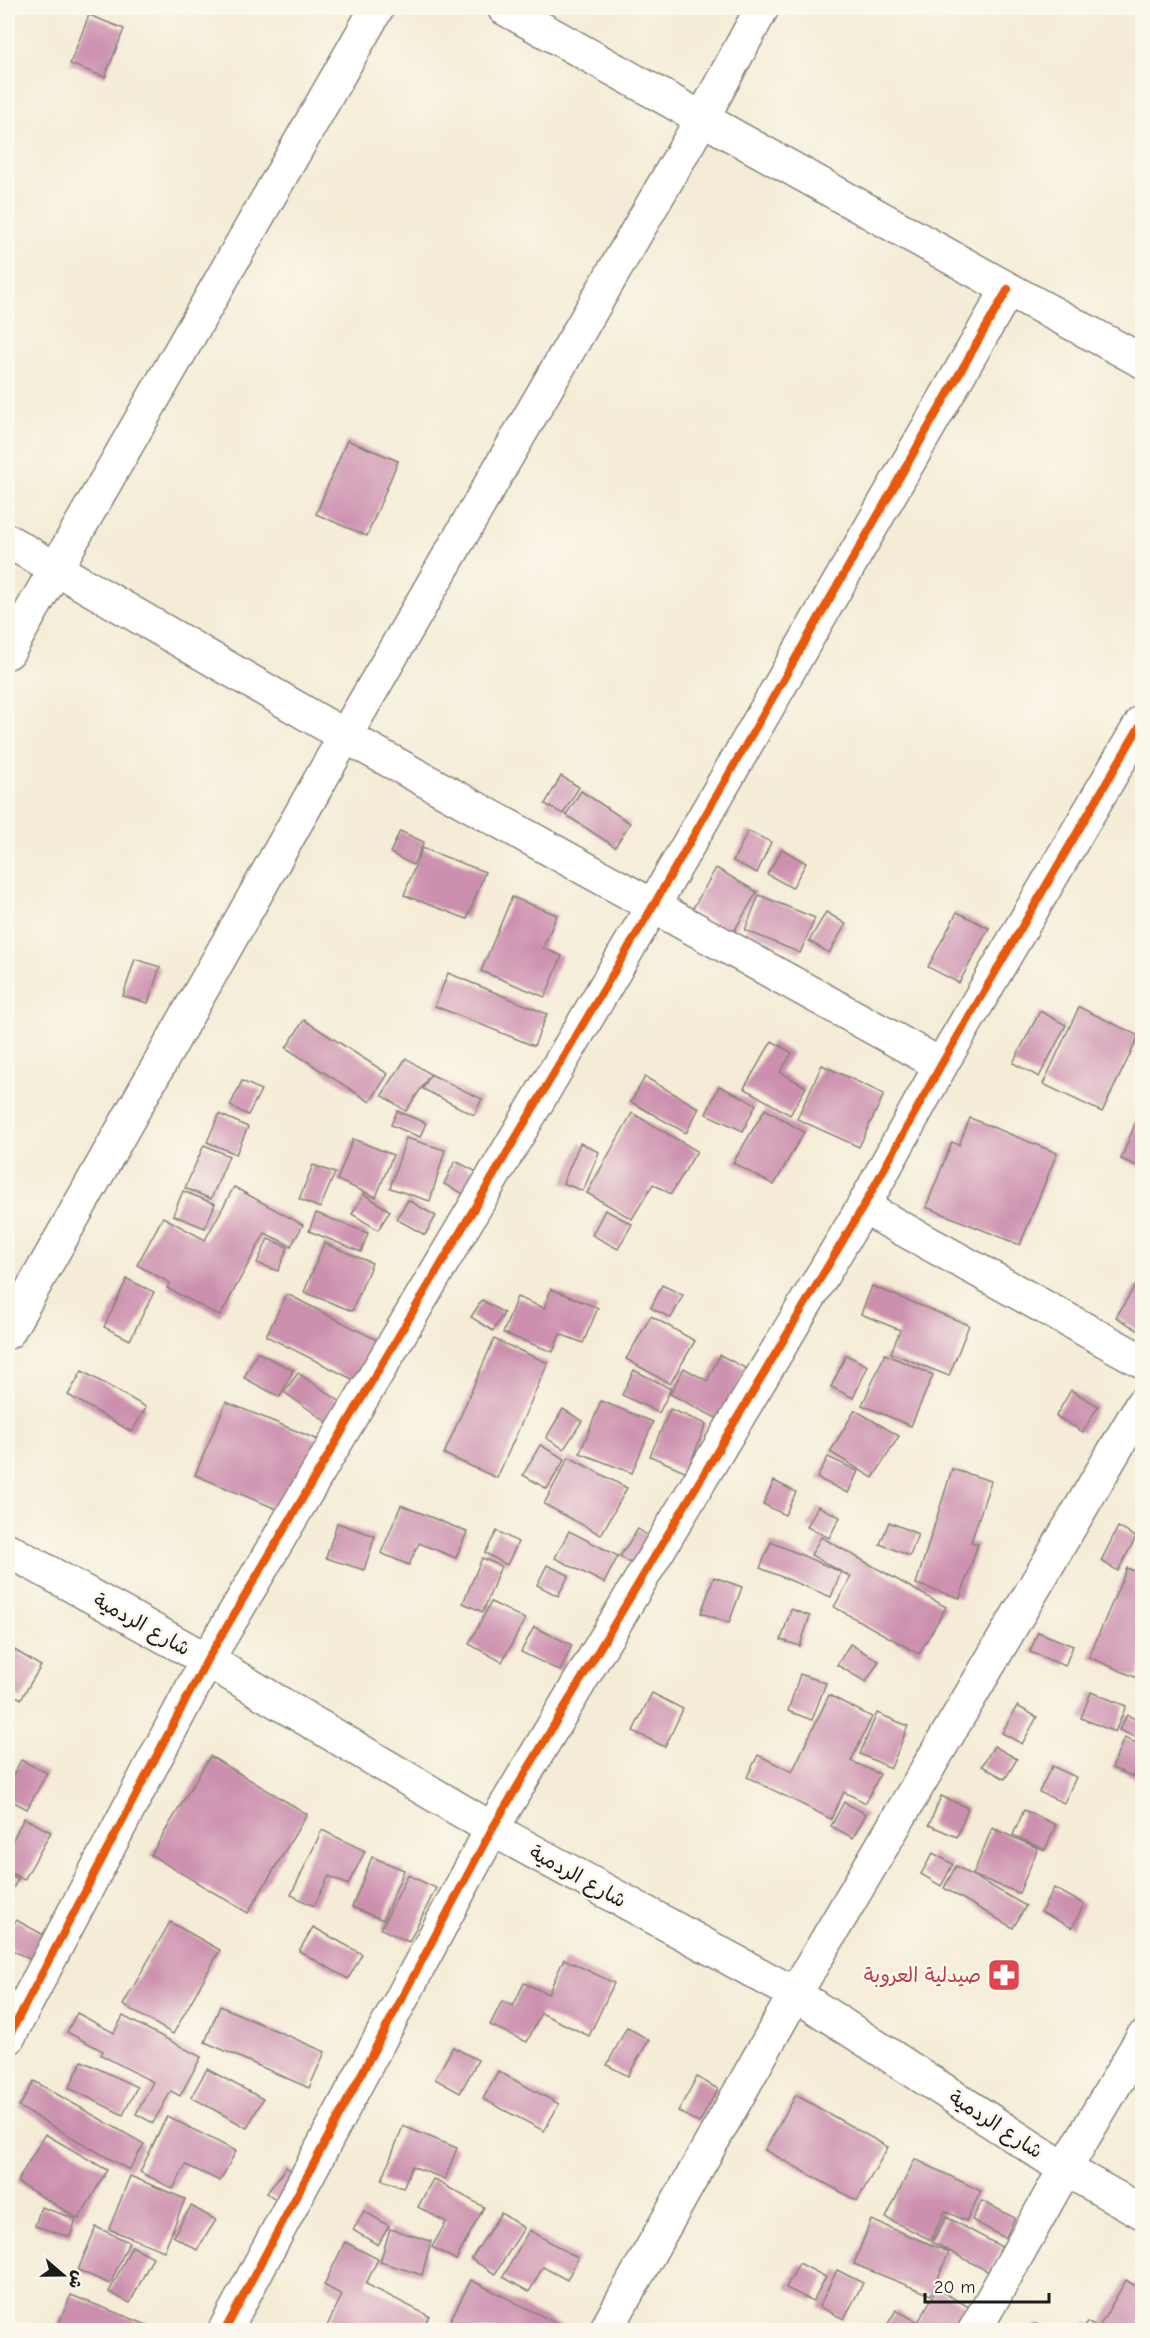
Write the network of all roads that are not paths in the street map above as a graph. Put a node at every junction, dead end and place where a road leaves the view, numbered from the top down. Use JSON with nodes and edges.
{"nodes":[{"id":1,"x":377,"y":8,"type":"edge"},
{"id":2,"x":504,"y":8,"type":"edge"},
{"id":3,"x":762,"y":8,"type":"edge"},
{"id":4,"x":702,"y":118,"type":"junction"},
{"id":5,"x":1008,"y":289,"type":"junction"},
{"id":6,"x":1143,"y":361,"type":"edge"},
{"id":7,"x":8,"y":541,"type":"edge"},
{"id":8,"x":55,"y":569,"type":"junction"},
{"id":9,"x":8,"y":652,"type":"edge"},
{"id":10,"x":1143,"y":722,"type":"edge"},
{"id":11,"x":345,"y":736,"type":"junction"},
{"id":12,"x":653,"y":906,"type":"junction"},
{"id":13,"x":941,"y":1065,"type":"junction"},
{"id":14,"x":863,"y":1207,"type":"junction"},
{"id":15,"x":8,"y":1332,"type":"edge"},
{"id":16,"x":1143,"y":1361,"type":"edge"},
{"id":17,"x":1143,"y":1404,"type":"edge"},
{"id":18,"x":8,"y":1550,"type":"edge"},
{"id":19,"x":207,"y":1660,"type":"junction"},
{"id":20,"x":492,"y":1829,"type":"junction"},
{"id":21,"x":795,"y":1994,"type":"junction"},
{"id":22,"x":8,"y":2038,"type":"edge"},
{"id":23,"x":1143,"y":2038,"type":"edge"},
{"id":24,"x":1065,"y":2169,"type":"junction"},
{"id":25,"x":1143,"y":2212,"type":"edge"},
{"id":26,"x":225,"y":2331,"type":"edge"},
{"id":27,"x":606,"y":2331,"type":"edge"},
{"id":28,"x":975,"y":2331,"type":"edge"}],
"edges":[{"from":1,"to":8,"type":"street"},
{"from":2,"to":4,"type":"street"},
{"from":3,"to":4,"type":"street"},
{"from":4,"to":5,"type":"street"},
{"from":4,"to":11,"type":"street"},
{"from":5,"to":6,"type":"street"},
{"from":5,"to":12,"type":"street"},
{"from":7,"to":8,"type":"street"},
{"from":8,"to":9,"type":"street"},
{"from":8,"to":11,"type":"street"},
{"from":10,"to":13,"type":"street"},
{"from":11,"to":12,"type":"street"},
{"from":11,"to":15,"type":"street"},
{"from":12,"to":13,"type":"street"},
{"from":12,"to":19,"type":"street"},
{"from":13,"to":14,"type":"street"},
{"from":14,"to":16,"type":"street"},
{"from":14,"to":20,"type":"street"},
{"from":17,"to":21,"type":"street"},
{"from":18,"to":19,"type":"street","name":"شارع الردمية"},
{"from":19,"to":20,"type":"street","name":"شارع الردمية"},
{"from":19,"to":22,"type":"street"},
{"from":20,"to":21,"type":"street","name":"شارع الردمية"},
{"from":20,"to":26,"type":"street"},
{"from":21,"to":24,"type":"street","name":"شارع الردمية"},
{"from":21,"to":27,"type":"street"},
{"from":23,"to":24,"type":"street"},
{"from":24,"to":25,"type":"street","name":"شارع الردمية"},
{"from":24,"to":28,"type":"street"}]}
